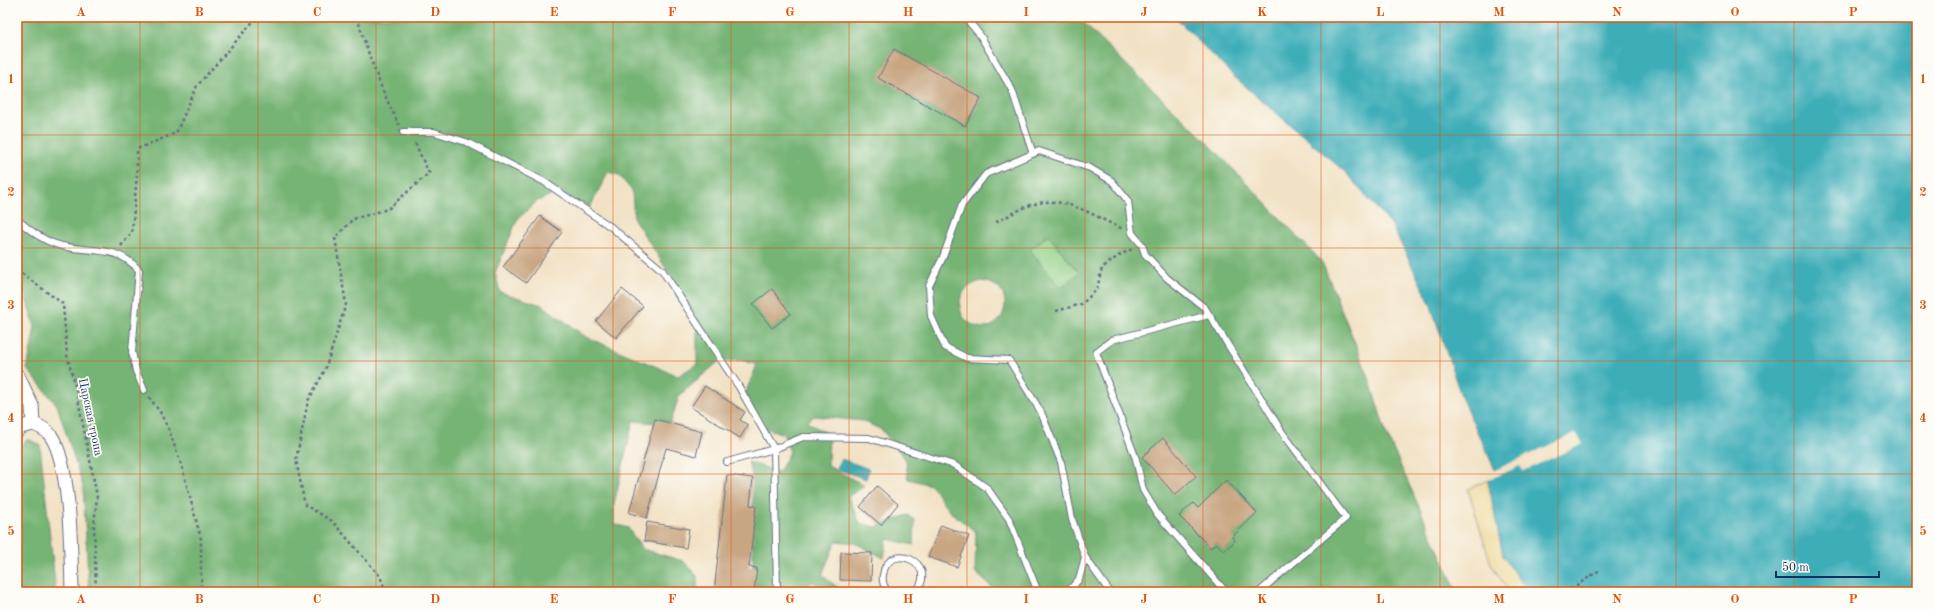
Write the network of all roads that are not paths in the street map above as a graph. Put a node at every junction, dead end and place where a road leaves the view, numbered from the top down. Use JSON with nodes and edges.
{"nodes":[{"id":1,"x":965,"y":17,"type":"edge"},
{"id":2,"x":403,"y":132,"type":"road end"},
{"id":3,"x":1033,"y":154,"type":"junction"},
{"id":4,"x":17,"y":219,"type":"edge"},
{"id":5,"x":1209,"y":315,"type":"junction"},
{"id":6,"x":18,"y":376,"type":"dead end"},
{"id":7,"x":144,"y":390,"type":"road end"},
{"id":8,"x":33,"y":424,"type":"junction"},
{"id":9,"x":17,"y":431,"type":"edge"},
{"id":10,"x":774,"y":449,"type":"junction"},
{"id":11,"x":727,"y":462,"type":"dead end"},
{"id":12,"x":1085,"y":557,"type":"junction"},
{"id":13,"x":777,"y":589,"type":"dead end"},
{"id":14,"x":72,"y":592,"type":"edge"},
{"id":15,"x":889,"y":592,"type":"edge"},
{"id":16,"x":916,"y":592,"type":"edge"},
{"id":17,"x":1038,"y":592,"type":"edge"},
{"id":18,"x":1068,"y":592,"type":"edge"},
{"id":19,"x":1110,"y":592,"type":"edge"},
{"id":20,"x":1226,"y":592,"type":"edge"},
{"id":21,"x":1259,"y":592,"type":"edge"}],
"edges":[{"from":1,"to":3,"type":"lane"},
{"from":2,"to":10,"type":"lane"},
{"from":3,"to":5,"type":"lane"},
{"from":3,"to":12,"type":"lane"},
{"from":4,"to":7,"type":"lane"},
{"from":5,"to":20,"type":"lane"},
{"from":5,"to":21,"type":"lane"},
{"from":6,"to":8,"type":"street"},
{"from":8,"to":9,"type":"street"},
{"from":8,"to":14,"type":"street"},
{"from":10,"to":11,"type":"lane"},
{"from":10,"to":13,"type":"lane"},
{"from":10,"to":17,"type":"lane"},
{"from":12,"to":18,"type":"lane"},
{"from":12,"to":19,"type":"lane"},
{"from":15,"to":16,"type":"lane"}]}
